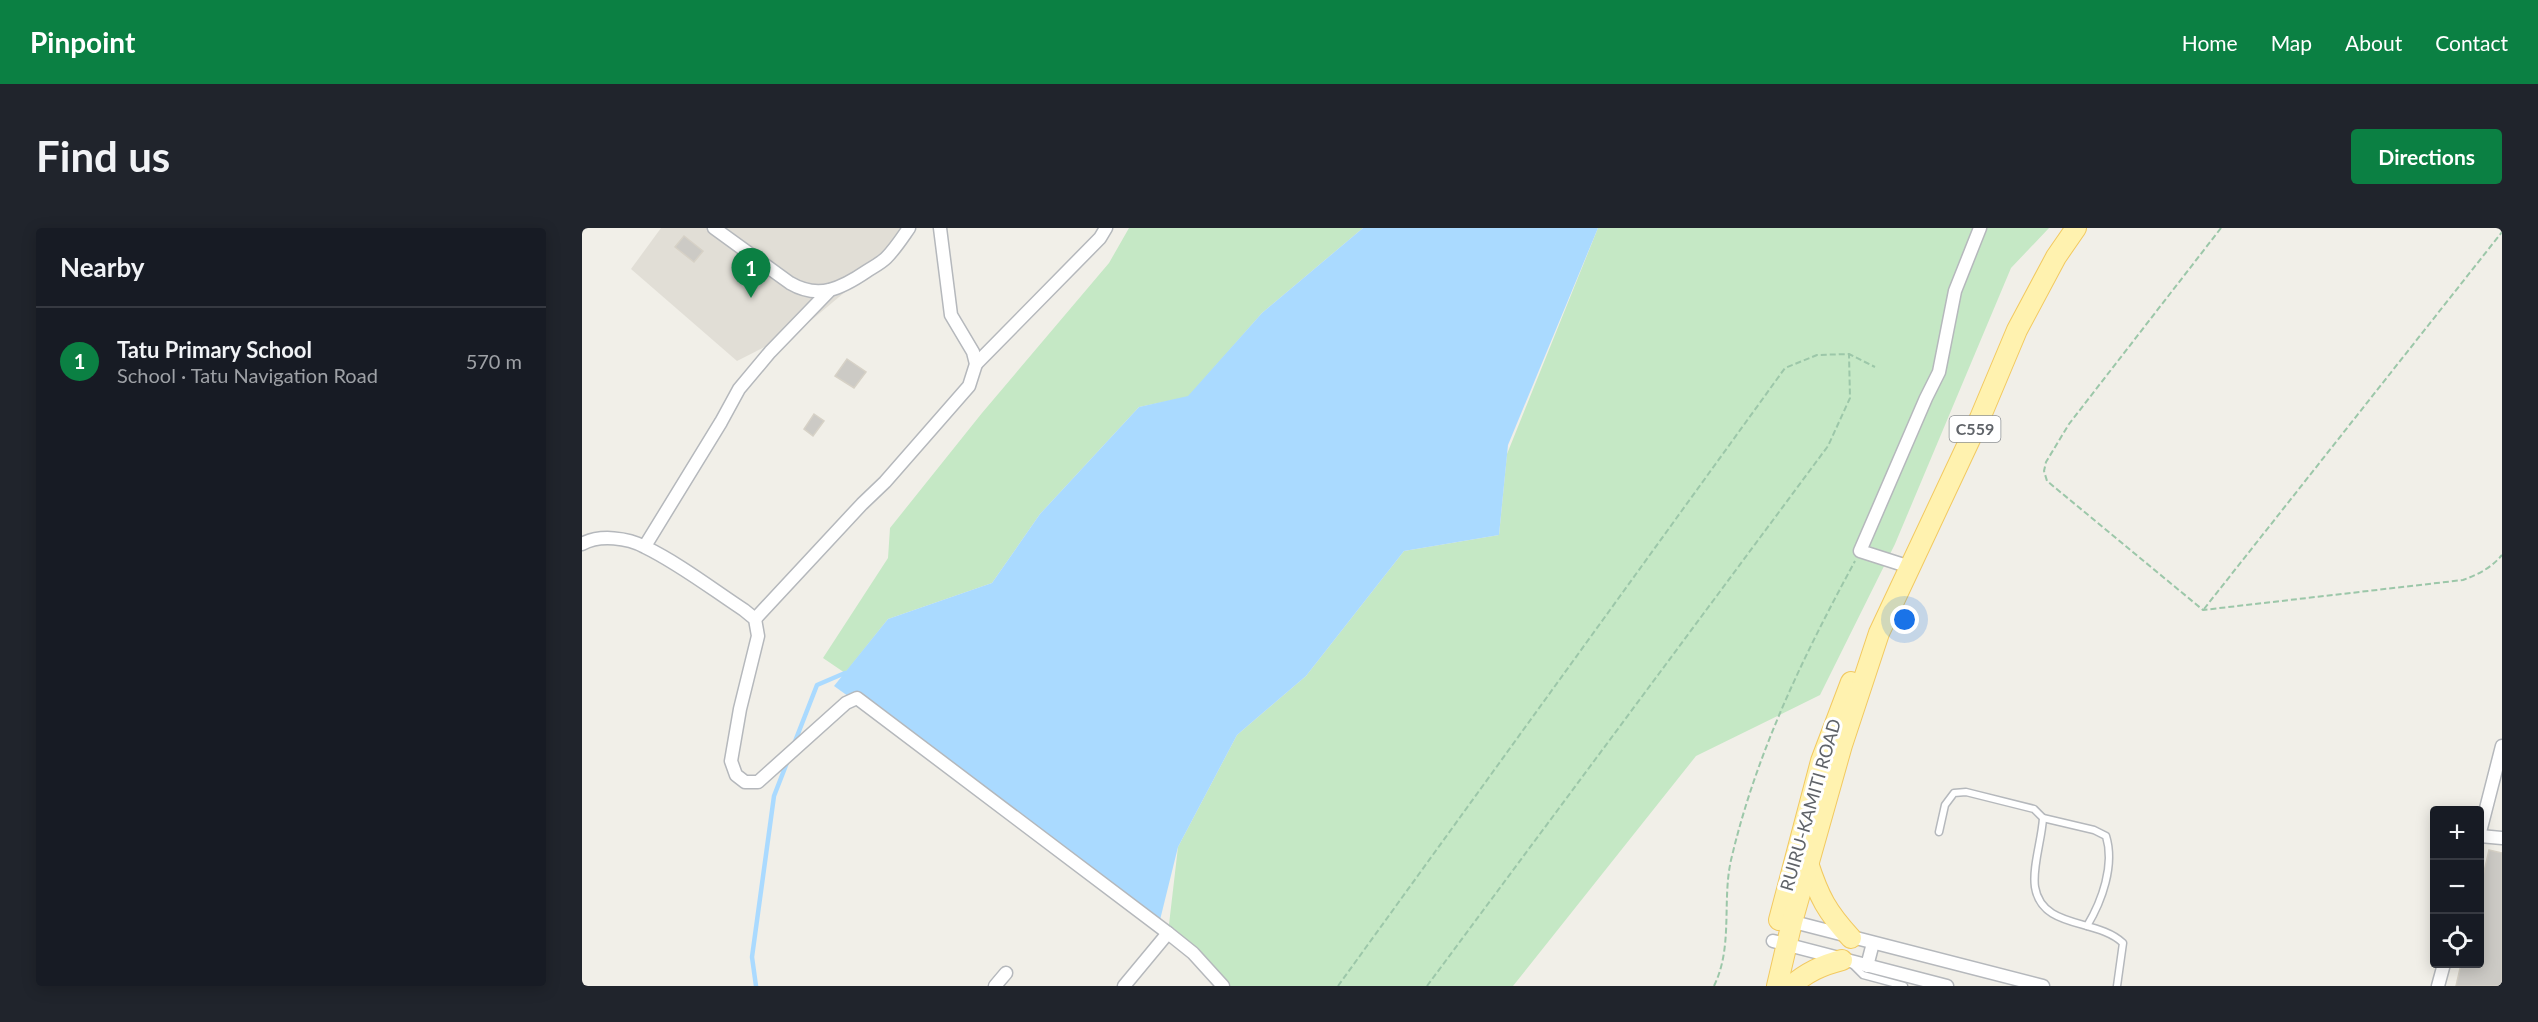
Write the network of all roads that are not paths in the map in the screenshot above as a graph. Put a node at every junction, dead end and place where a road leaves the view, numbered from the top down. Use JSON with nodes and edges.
{"nodes":[{"id":1,"x":714,"y":228,"type":"edge"},
{"id":2,"x":909,"y":228,"type":"edge"},
{"id":3,"x":940,"y":228,"type":"edge"},
{"id":4,"x":1106,"y":228,"type":"edge"},
{"id":5,"x":1980,"y":228,"type":"edge"},
{"id":6,"x":2076,"y":228,"type":"edge"},
{"id":7,"x":830,"y":290,"type":"junction"},
{"id":8,"x":976,"y":364,"type":"junction"},
{"id":9,"x":582,"y":544,"type":"edge"},
{"id":10,"x":645,"y":546,"type":"junction"},
{"id":11,"x":1910,"y":567,"type":"junction"},
{"id":12,"x":755,"y":619,"type":"junction"},
{"id":13,"x":1879,"y":633,"type":"junction"},
{"id":14,"x":2502,"y":746,"type":"edge"},
{"id":15,"x":2043,"y":818,"type":"junction"},
{"id":16,"x":2484,"y":818,"type":"edge"},
{"id":17,"x":1939,"y":832,"type":"dead end"},
{"id":18,"x":2484,"y":835,"type":"edge"},
{"id":19,"x":2502,"y":838,"type":"edge"},
{"id":20,"x":1808,"y":863,"type":"junction"},
{"id":21,"x":1786,"y":920,"type":"junction"},
{"id":22,"x":2087,"y":926,"type":"junction"},
{"id":23,"x":1168,"y":933,"type":"junction"},
{"id":24,"x":1851,"y":938,"type":"junction"},
{"id":25,"x":1780,"y":943,"type":"junction"},
{"id":26,"x":1873,"y":944,"type":"junction"},
{"id":27,"x":1847,"y":961,"type":"junction"},
{"id":28,"x":1867,"y":966,"type":"junction"},
{"id":29,"x":2443,"y":968,"type":"edge"},
{"id":30,"x":1006,"y":973,"type":"dead end"},
{"id":31,"x":995,"y":986,"type":"edge"},
{"id":32,"x":1124,"y":986,"type":"edge"},
{"id":33,"x":1223,"y":986,"type":"edge"},
{"id":34,"x":1764,"y":986,"type":"edge"},
{"id":35,"x":1778,"y":986,"type":"edge"},
{"id":36,"x":1791,"y":986,"type":"edge"},
{"id":37,"x":1904,"y":986,"type":"edge"},
{"id":38,"x":1947,"y":986,"type":"edge"},
{"id":39,"x":2043,"y":986,"type":"edge"},
{"id":40,"x":2117,"y":986,"type":"edge"},
{"id":41,"x":2438,"y":986,"type":"edge"}],
"edges":[{"from":1,"to":7,"type":"street"},
{"from":2,"to":7,"type":"street"},
{"from":3,"to":8,"type":"street"},
{"from":4,"to":8,"type":"street"},
{"from":5,"to":11,"type":"street"},
{"from":6,"to":11,"type":"main road","name":"RUIRU-KAMITI ROAD","number":"C559"},
{"from":7,"to":10,"type":"street"},
{"from":8,"to":12,"type":"street"},
{"from":9,"to":10,"type":"street"},
{"from":10,"to":12,"type":"street"},
{"from":11,"to":13,"type":"main road","name":"RUIRU-KAMITI ROAD","number":"C559"},
{"from":12,"to":23,"type":"street"},
{"from":13,"to":20,"type":"main road","name":"RUIRU-KAMITI ROAD","number":"C559"},
{"from":13,"to":21,"type":"main road","name":"RUIRU-KAMITI ROAD","number":"C559"},
{"from":14,"to":16,"type":"street"},
{"from":15,"to":17,"type":"lane"},
{"from":15,"to":22,"type":"lane"},
{"from":15,"to":22,"type":"lane"},
{"from":18,"to":19,"type":"street"},
{"from":20,"to":21,"type":"main road","name":"RUIRU-KAMITI ROAD","number":"C559"},
{"from":20,"to":24,"type":"main road"},
{"from":21,"to":24,"type":"street"},
{"from":21,"to":25,"type":"main road","name":"RUIRU-KAMITI ROAD","number":"C559"},
{"from":22,"to":40,"type":"lane"},
{"from":23,"to":32,"type":"street"},
{"from":23,"to":33,"type":"street"},
{"from":24,"to":26,"type":"street"},
{"from":25,"to":27,"type":"street"},
{"from":25,"to":34,"type":"main road","name":"RUIRU-KAMITI ROAD","number":"C559"},
{"from":25,"to":35,"type":"main road","name":"RUIRU-KAMITI ROAD","number":"C559"},
{"from":26,"to":28,"type":"street"},
{"from":26,"to":39,"type":"street"},
{"from":27,"to":28,"type":"street"},
{"from":27,"to":36,"type":"main road"},
{"from":27,"to":37,"type":"lane"},
{"from":28,"to":38,"type":"street"},
{"from":29,"to":41,"type":"street"},
{"from":30,"to":31,"type":"street"}]}
